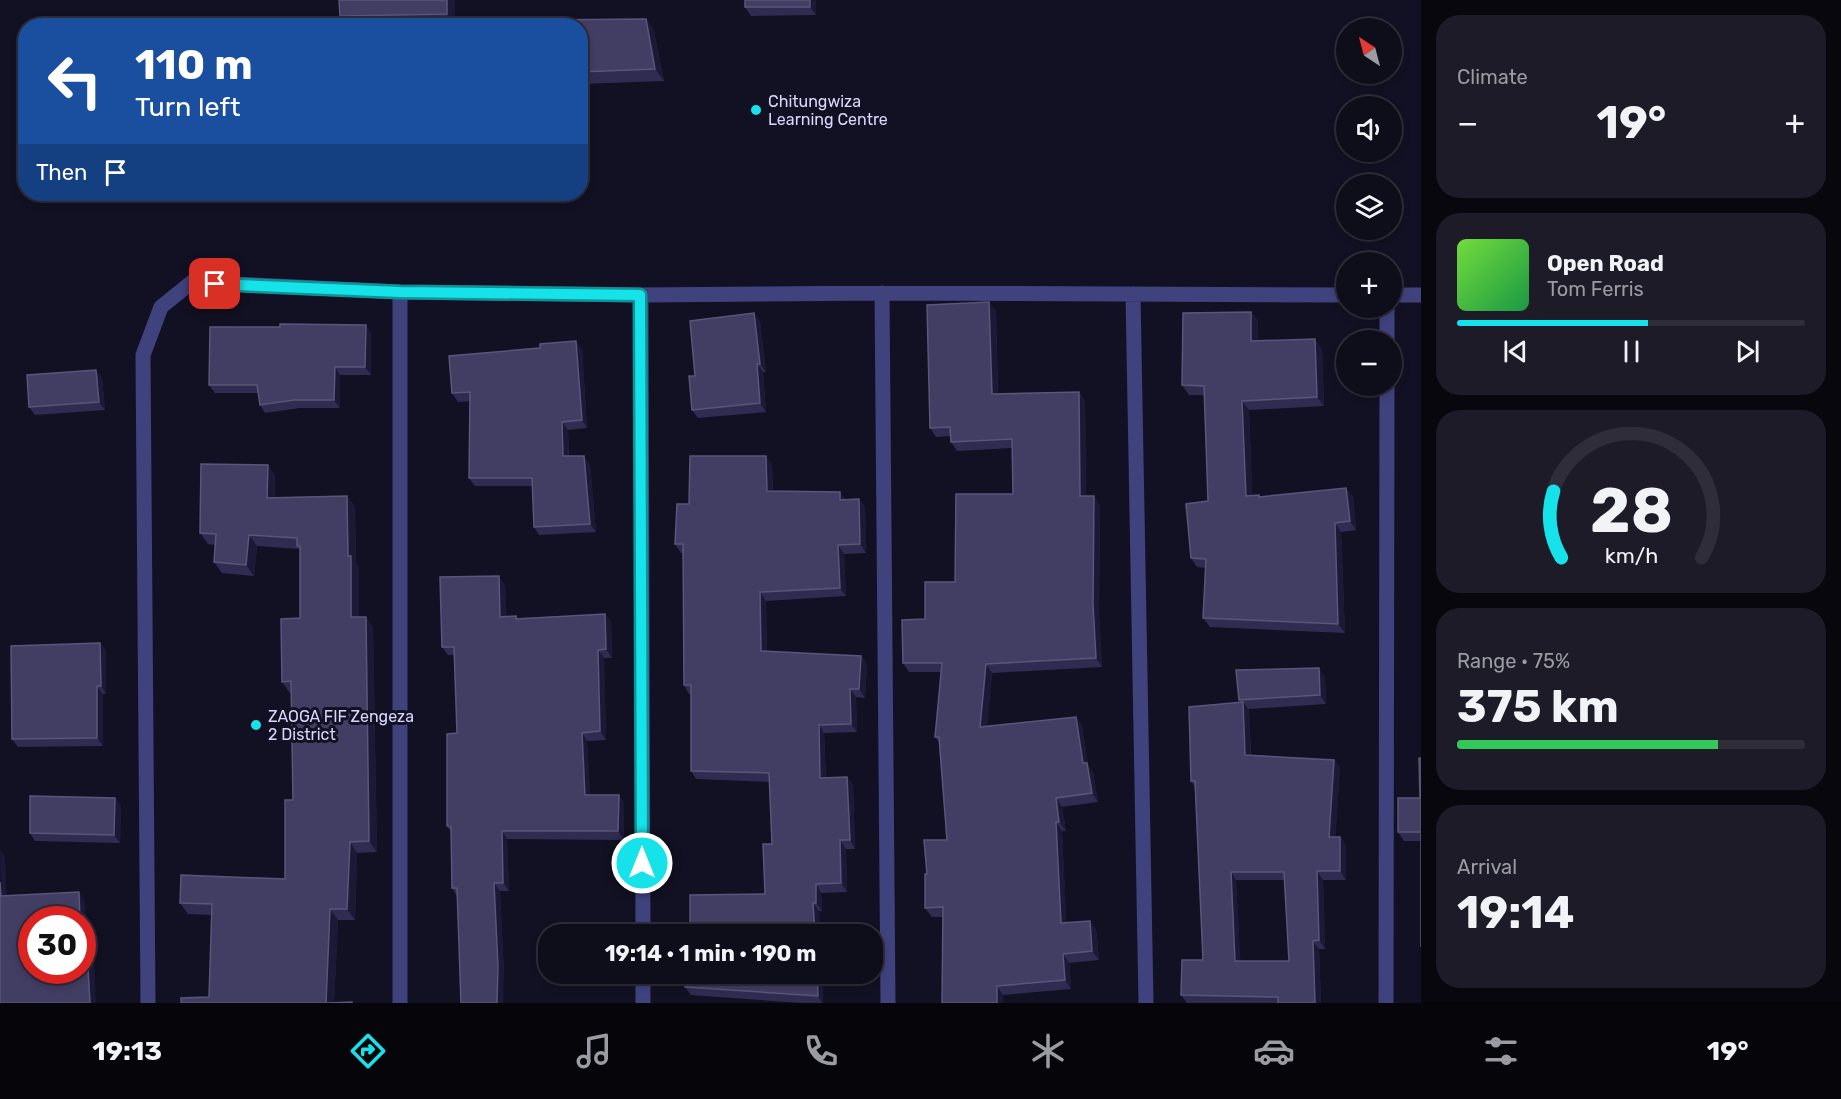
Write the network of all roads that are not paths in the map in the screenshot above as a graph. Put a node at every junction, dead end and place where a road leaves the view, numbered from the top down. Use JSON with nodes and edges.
{"nodes":[{"id":1,"x":400,"y":292,"type":"junction"},
{"id":2,"x":882,"y":293,"type":"junction"},
{"id":3,"x":1133,"y":294,"type":"junction"},
{"id":4,"x":640,"y":295,"type":"junction"},
{"id":5,"x":1336,"y":295,"type":"edge"},
{"id":6,"x":1402,"y":295,"type":"edge"},
{"id":7,"x":1421,"y":295,"type":"edge"},
{"id":8,"x":1387,"y":396,"type":"edge"},
{"id":9,"x":643,"y":924,"type":"edge"},
{"id":10,"x":643,"y":984,"type":"edge"},
{"id":11,"x":148,"y":1003,"type":"edge"},
{"id":12,"x":400,"y":1003,"type":"edge"},
{"id":13,"x":643,"y":1003,"type":"edge"},
{"id":14,"x":888,"y":1003,"type":"edge"},
{"id":15,"x":1146,"y":1003,"type":"edge"},
{"id":16,"x":1386,"y":1003,"type":"edge"}],
"edges":[{"from":1,"to":4,"type":"street"},
{"from":1,"to":11,"type":"street"},
{"from":1,"to":12,"type":"street"},
{"from":2,"to":3,"type":"street"},
{"from":2,"to":4,"type":"street"},
{"from":2,"to":14,"type":"street"},
{"from":3,"to":5,"type":"street"},
{"from":3,"to":15,"type":"street"},
{"from":4,"to":9,"type":"street"},
{"from":6,"to":7,"type":"street"},
{"from":8,"to":16,"type":"street"},
{"from":10,"to":13,"type":"street"}]}
